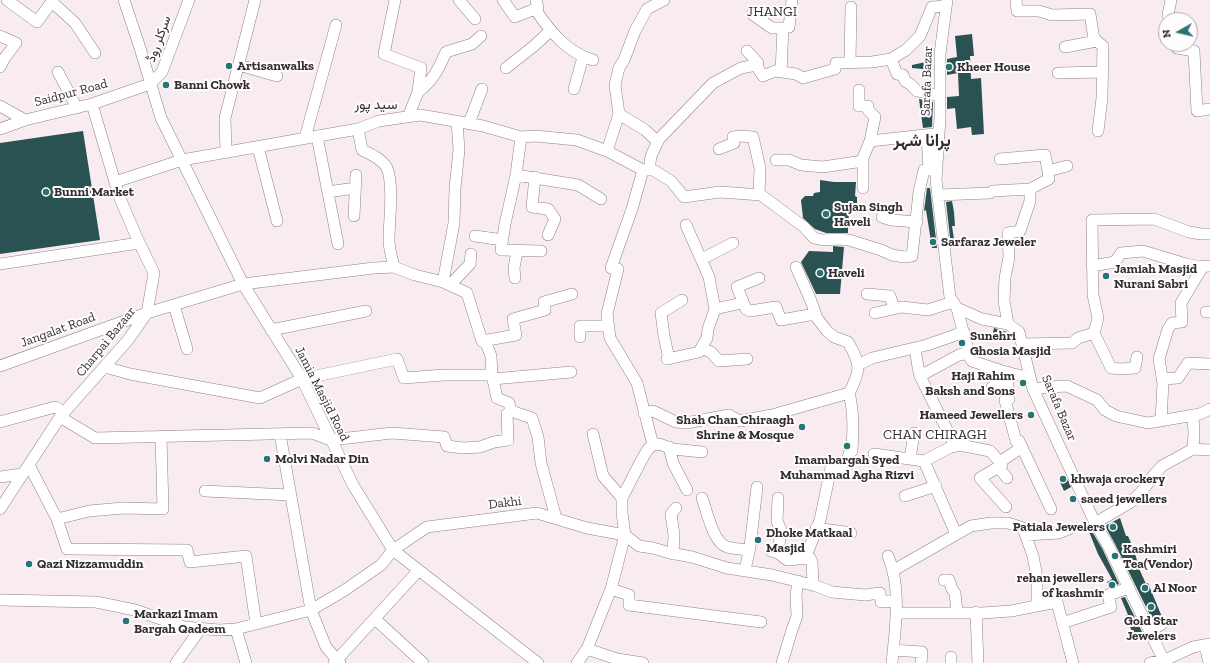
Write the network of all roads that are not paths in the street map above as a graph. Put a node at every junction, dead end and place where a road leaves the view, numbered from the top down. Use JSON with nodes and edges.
{"nodes":[{"id":1,"x":7,"y":0,"type":"edge"},
{"id":2,"x":124,"y":0,"type":"edge"},
{"id":3,"x":189,"y":0,"type":"edge"},
{"id":4,"x":255,"y":0,"type":"edge"},
{"id":5,"x":395,"y":0,"type":"edge"},
{"id":6,"x":459,"y":0,"type":"edge"},
{"id":7,"x":503,"y":0,"type":"edge"},
{"id":8,"x":663,"y":0,"type":"edge"},
{"id":9,"x":792,"y":0,"type":"edge"},
{"id":10,"x":1016,"y":0,"type":"edge"},
{"id":11,"x":1171,"y":0,"type":"edge"},
{"id":12,"x":53,"y":1,"type":"edge"},
{"id":13,"x":946,"y":3,"type":"edge"},
{"id":14,"x":536,"y":5,"type":"edge"},
{"id":15,"x":645,"y":5,"type":"edge"},
{"id":16,"x":851,"y":7,"type":"dead end"},
{"id":17,"x":1169,"y":12,"type":"edge"},
{"id":18,"x":752,"y":14,"type":"dead end"},
{"id":19,"x":475,"y":19,"type":"dead end"},
{"id":20,"x":336,"y":25,"type":"dead end"},
{"id":21,"x":783,"y":28,"type":"junction"},
{"id":22,"x":550,"y":31,"type":"junction"},
{"id":23,"x":0,"y":36,"type":"edge"},
{"id":24,"x":481,"y":36,"type":"dead end"},
{"id":25,"x":1097,"y":41,"type":"junction"},
{"id":26,"x":1066,"y":47,"type":"dead end"},
{"id":27,"x":747,"y":51,"type":"dead end"},
{"id":28,"x":1194,"y":52,"type":"edge"},
{"id":29,"x":95,"y":53,"type":"dead end"},
{"id":30,"x":891,"y":58,"type":"junction"},
{"id":31,"x":850,"y":63,"type":"junction"},
{"id":32,"x":239,"y":65,"type":"junction"},
{"id":33,"x":756,"y":65,"type":"junction"},
{"id":34,"x":0,"y":66,"type":"edge"},
{"id":35,"x":506,"y":68,"type":"dead end"},
{"id":36,"x":58,"y":72,"type":"dead end"},
{"id":37,"x":781,"y":72,"type":"junction"},
{"id":38,"x":1058,"y":72,"type":"dead end"},
{"id":39,"x":1102,"y":72,"type":"junction"},
{"id":40,"x":277,"y":76,"type":"dead end"},
{"id":41,"x":150,"y":84,"type":"junction"},
{"id":42,"x":482,"y":89,"type":"dead end"},
{"id":43,"x":574,"y":89,"type":"dead end"},
{"id":44,"x":859,"y":90,"type":"dead end"},
{"id":45,"x":418,"y":92,"type":"junction"},
{"id":46,"x":940,"y":96,"type":"junction"},
{"id":47,"x":92,"y":104,"type":"junction"},
{"id":48,"x":0,"y":106,"type":"edge"},
{"id":49,"x":77,"y":108,"type":"junction"},
{"id":50,"x":1210,"y":109,"type":"edge"},
{"id":51,"x":619,"y":114,"type":"junction"},
{"id":52,"x":408,"y":117,"type":"junction"},
{"id":53,"x":25,"y":120,"type":"junction"},
{"id":54,"x":457,"y":121,"type":"junction"},
{"id":55,"x":469,"y":123,"type":"junction"},
{"id":56,"x":0,"y":129,"type":"edge"},
{"id":57,"x":358,"y":129,"type":"junction"},
{"id":58,"x":1098,"y":131,"type":"dead end"},
{"id":59,"x":939,"y":134,"type":"junction"},
{"id":60,"x":927,"y":135,"type":"junction"},
{"id":61,"x":317,"y":136,"type":"junction"},
{"id":62,"x":521,"y":137,"type":"junction"},
{"id":63,"x":305,"y":138,"type":"junction"},
{"id":64,"x":870,"y":140,"type":"junction"},
{"id":65,"x":658,"y":142,"type":"junction"},
{"id":66,"x":258,"y":146,"type":"junction"},
{"id":67,"x":720,"y":149,"type":"dead end"},
{"id":68,"x":607,"y":151,"type":"junction"},
{"id":69,"x":226,"y":152,"type":"junction"},
{"id":70,"x":1000,"y":159,"type":"dead end"},
{"id":71,"x":182,"y":160,"type":"junction"},
{"id":72,"x":776,"y":160,"type":"dead end"},
{"id":73,"x":863,"y":161,"type":"junction"},
{"id":74,"x":1067,"y":166,"type":"dead end"},
{"id":75,"x":646,"y":170,"type":"junction"},
{"id":76,"x":1048,"y":171,"type":"junction"},
{"id":77,"x":356,"y":175,"type":"dead end"},
{"id":78,"x":516,"y":175,"type":"junction"},
{"id":79,"x":535,"y":178,"type":"junction"},
{"id":80,"x":115,"y":182,"type":"junction"},
{"id":81,"x":355,"y":188,"type":"junction"},
{"id":82,"x":863,"y":188,"type":"dead end"},
{"id":83,"x":1030,"y":189,"type":"junction"},
{"id":84,"x":328,"y":192,"type":"junction"},
{"id":85,"x":759,"y":195,"type":"junction"},
{"id":86,"x":938,"y":195,"type":"junction"},
{"id":87,"x":601,"y":199,"type":"dead end"},
{"id":88,"x":354,"y":216,"type":"dead end"},
{"id":89,"x":882,"y":217,"type":"dead end"},
{"id":90,"x":277,"y":221,"type":"dead end"},
{"id":91,"x":916,"y":222,"type":"junction"},
{"id":92,"x":686,"y":225,"type":"dead end"},
{"id":93,"x":1210,"y":234,"type":"edge"},
{"id":94,"x":548,"y":235,"type":"dead end"},
{"id":95,"x":475,"y":236,"type":"dead end"},
{"id":96,"x":503,"y":240,"type":"junction"},
{"id":97,"x":138,"y":241,"type":"junction"},
{"id":98,"x":733,"y":243,"type":"dead end"},
{"id":99,"x":338,"y":244,"type":"dead end"},
{"id":100,"x":517,"y":251,"type":"junction"},
{"id":101,"x":541,"y":251,"type":"dead end"},
{"id":102,"x":471,"y":254,"type":"dead end"},
{"id":103,"x":0,"y":258,"type":"edge"},
{"id":104,"x":702,"y":259,"type":"junction"},
{"id":105,"x":0,"y":264,"type":"edge"},
{"id":106,"x":1092,"y":266,"type":"junction"},
{"id":107,"x":1206,"y":266,"type":"edge"},
{"id":108,"x":394,"y":267,"type":"junction"},
{"id":109,"x":796,"y":267,"type":"dead end"},
{"id":110,"x":515,"y":278,"type":"dead end"},
{"id":111,"x":759,"y":278,"type":"dead end"},
{"id":112,"x":243,"y":284,"type":"junction"},
{"id":113,"x":446,"y":284,"type":"junction"},
{"id":114,"x":572,"y":294,"type":"dead end"},
{"id":115,"x":868,"y":294,"type":"dead end"},
{"id":116,"x":682,"y":300,"type":"dead end"},
{"id":117,"x":742,"y":304,"type":"junction"},
{"id":118,"x":174,"y":305,"type":"junction"},
{"id":119,"x":955,"y":305,"type":"junction"},
{"id":120,"x":894,"y":308,"type":"junction"},
{"id":121,"x":715,"y":309,"type":"junction"},
{"id":122,"x":366,"y":311,"type":"dead end"},
{"id":123,"x":147,"y":313,"type":"junction"},
{"id":124,"x":875,"y":313,"type":"dead end"},
{"id":125,"x":815,"y":314,"type":"junction"},
{"id":126,"x":1008,"y":324,"type":"junction"},
{"id":127,"x":609,"y":326,"type":"junction"},
{"id":128,"x":271,"y":330,"type":"junction"},
{"id":129,"x":964,"y":332,"type":"junction"},
{"id":130,"x":1094,"y":333,"type":"junction"},
{"id":131,"x":580,"y":337,"type":"dead end"},
{"id":132,"x":482,"y":341,"type":"junction"},
{"id":133,"x":1022,"y":344,"type":"junction"},
{"id":134,"x":701,"y":348,"type":"junction"},
{"id":135,"x":915,"y":348,"type":"junction"},
{"id":136,"x":187,"y":349,"type":"dead end"},
{"id":137,"x":969,"y":353,"type":"junction"},
{"id":138,"x":1137,"y":356,"type":"dead end"},
{"id":139,"x":747,"y":360,"type":"dead end"},
{"id":140,"x":858,"y":364,"type":"junction"},
{"id":141,"x":1210,"y":364,"type":"edge"},
{"id":142,"x":0,"y":366,"type":"edge"},
{"id":143,"x":105,"y":367,"type":"junction"},
{"id":144,"x":571,"y":372,"type":"dead end"},
{"id":145,"x":1004,"y":372,"type":"junction"},
{"id":146,"x":920,"y":376,"type":"junction"},
{"id":147,"x":492,"y":377,"type":"junction"},
{"id":148,"x":1030,"y":378,"type":"junction"},
{"id":149,"x":302,"y":379,"type":"junction"},
{"id":150,"x":1162,"y":379,"type":"junction"},
{"id":151,"x":992,"y":387,"type":"dead end"},
{"id":152,"x":1033,"y":389,"type":"junction"},
{"id":153,"x":849,"y":393,"type":"junction"},
{"id":154,"x":1210,"y":409,"type":"edge"},
{"id":155,"x":511,"y":411,"type":"junction"},
{"id":156,"x":644,"y":413,"type":"junction"},
{"id":157,"x":62,"y":415,"type":"junction"},
{"id":158,"x":1193,"y":415,"type":"junction"},
{"id":159,"x":1161,"y":421,"type":"junction"},
{"id":160,"x":0,"y":422,"type":"edge"},
{"id":161,"x":914,"y":433,"type":"dead end"},
{"id":162,"x":280,"y":434,"type":"junction"},
{"id":163,"x":593,"y":434,"type":"dead end"},
{"id":164,"x":161,"y":436,"type":"junction"},
{"id":165,"x":331,"y":440,"type":"junction"},
{"id":166,"x":653,"y":445,"type":"junction"},
{"id":167,"x":955,"y":446,"type":"junction"},
{"id":168,"x":669,"y":447,"type":"junction"},
{"id":169,"x":1022,"y":447,"type":"junction"},
{"id":170,"x":1193,"y":449,"type":"junction"},
{"id":171,"x":1210,"y":450,"type":"edge"},
{"id":172,"x":702,"y":452,"type":"dead end"},
{"id":173,"x":874,"y":454,"type":"dead end"},
{"id":174,"x":910,"y":459,"type":"junction"},
{"id":175,"x":924,"y":462,"type":"junction"},
{"id":176,"x":999,"y":465,"type":"junction"},
{"id":177,"x":25,"y":469,"type":"junction"},
{"id":178,"x":0,"y":477,"type":"edge"},
{"id":179,"x":1007,"y":478,"type":"dead end"},
{"id":180,"x":936,"y":486,"type":"junction"},
{"id":181,"x":757,"y":487,"type":"dead end"},
{"id":182,"x":687,"y":490,"type":"dead end"},
{"id":183,"x":205,"y":491,"type":"dead end"},
{"id":184,"x":290,"y":495,"type":"junction"},
{"id":185,"x":905,"y":496,"type":"dead end"},
{"id":186,"x":622,"y":498,"type":"junction"},
{"id":187,"x":702,"y":498,"type":"dead end"},
{"id":188,"x":778,"y":498,"type":"dead end"},
{"id":189,"x":1006,"y":507,"type":"dead end"},
{"id":190,"x":676,"y":508,"type":"dead end"},
{"id":191,"x":0,"y":509,"type":"edge"},
{"id":192,"x":1051,"y":509,"type":"dead end"},
{"id":193,"x":556,"y":518,"type":"junction"},
{"id":194,"x":57,"y":519,"type":"junction"},
{"id":195,"x":1095,"y":523,"type":"junction"},
{"id":196,"x":816,"y":528,"type":"junction"},
{"id":197,"x":1069,"y":528,"type":"dead end"},
{"id":198,"x":851,"y":533,"type":"dead end"},
{"id":199,"x":956,"y":534,"type":"junction"},
{"id":200,"x":625,"y":535,"type":"junction"},
{"id":201,"x":1026,"y":535,"type":"junction"},
{"id":202,"x":393,"y":550,"type":"junction"},
{"id":203,"x":749,"y":550,"type":"junction"},
{"id":204,"x":673,"y":554,"type":"junction"},
{"id":205,"x":888,"y":556,"type":"dead end"},
{"id":206,"x":805,"y":558,"type":"junction"},
{"id":207,"x":745,"y":570,"type":"junction"},
{"id":208,"x":894,"y":570,"type":"junction"},
{"id":209,"x":418,"y":571,"type":"junction"},
{"id":210,"x":944,"y":580,"type":"dead end"},
{"id":211,"x":798,"y":581,"type":"junction"},
{"id":212,"x":813,"y":585,"type":"junction"},
{"id":213,"x":1129,"y":588,"type":"junction"},
{"id":214,"x":611,"y":589,"type":"junction"},
{"id":215,"x":0,"y":600,"type":"edge"},
{"id":216,"x":1037,"y":606,"type":"junction"},
{"id":217,"x":896,"y":607,"type":"junction"},
{"id":218,"x":311,"y":610,"type":"junction"},
{"id":219,"x":957,"y":612,"type":"junction"},
{"id":220,"x":976,"y":612,"type":"junction"},
{"id":221,"x":375,"y":619,"type":"junction"},
{"id":222,"x":761,"y":622,"type":"dead end"},
{"id":223,"x":1062,"y":623,"type":"junction"},
{"id":224,"x":256,"y":624,"type":"junction"},
{"id":225,"x":1162,"y":624,"type":"dead end"},
{"id":226,"x":201,"y":628,"type":"junction"},
{"id":227,"x":236,"y":629,"type":"junction"},
{"id":228,"x":1150,"y":631,"type":"junction"},
{"id":229,"x":1208,"y":645,"type":"edge"},
{"id":230,"x":587,"y":649,"type":"junction"},
{"id":231,"x":893,"y":650,"type":"junction"},
{"id":232,"x":1165,"y":661,"type":"edge"},
{"id":233,"x":337,"y":662,"type":"edge"},
{"id":234,"x":176,"y":663,"type":"edge"},
{"id":235,"x":246,"y":663,"type":"edge"},
{"id":236,"x":423,"y":663,"type":"edge"},
{"id":237,"x":538,"y":663,"type":"edge"},
{"id":238,"x":578,"y":663,"type":"edge"},
{"id":239,"x":643,"y":663,"type":"edge"},
{"id":240,"x":782,"y":663,"type":"edge"},
{"id":241,"x":892,"y":663,"type":"edge"},
{"id":242,"x":921,"y":663,"type":"edge"},
{"id":243,"x":978,"y":663,"type":"edge"},
{"id":244,"x":1073,"y":663,"type":"edge"},
{"id":245,"x":1150,"y":663,"type":"edge"},
{"id":246,"x":1209,"y":663,"type":"edge"}],
"edges":[{"from":1,"to":12,"type":"street"},
{"from":2,"to":41,"type":"street","name":"Jamia Masjid Road"},
{"from":3,"to":41,"type":"street","name":"سرکلر روڈ"},
{"from":4,"to":32,"type":"street"},
{"from":5,"to":45,"type":"street"},
{"from":6,"to":19,"type":"street"},
{"from":7,"to":14,"type":"street"},
{"from":8,"to":15,"type":"street"},
{"from":9,"to":21,"type":"street"},
{"from":10,"to":25,"type":"street"},
{"from":11,"to":17,"type":"street"},
{"from":12,"to":29,"type":"street"},
{"from":13,"to":30,"type":"street"},
{"from":13,"to":46,"type":"street","name":"Sarafa Bazar"},
{"from":14,"to":22,"type":"street"},
{"from":15,"to":51,"type":"street"},
{"from":16,"to":31,"type":"street"},
{"from":18,"to":21,"type":"street"},
{"from":20,"to":63,"type":"street"},
{"from":21,"to":37,"type":"street"},
{"from":22,"to":35,"type":"street"},
{"from":22,"to":43,"type":"street"},
{"from":23,"to":34,"type":"street"},
{"from":24,"to":45,"type":"street"},
{"from":25,"to":26,"type":"street"},
{"from":25,"to":39,"type":"street"},
{"from":27,"to":33,"type":"street"},
{"from":28,"to":50,"type":"street"},
{"from":30,"to":31,"type":"street"},
{"from":30,"to":46,"type":"street"},
{"from":31,"to":37,"type":"street"},
{"from":32,"to":40,"type":"street"},
{"from":32,"to":69,"type":"street"},
{"from":33,"to":37,"type":"street"},
{"from":33,"to":65,"type":"street"},
{"from":36,"to":49,"type":"street"},
{"from":38,"to":39,"type":"street"},
{"from":39,"to":58,"type":"street"},
{"from":41,"to":47,"type":"street","name":"Saidpur Road"},
{"from":41,"to":71,"type":"street","name":"Jamia Masjid Road"},
{"from":42,"to":55,"type":"street"},
{"from":44,"to":64,"type":"street"},
{"from":45,"to":52,"type":"street"},
{"from":46,"to":59,"type":"street","name":"Sarafa Bazar"},
{"from":47,"to":49,"type":"street","name":"Saidpur Road"},
{"from":47,"to":80,"type":"street","name":"Charpai Bazaar"},
{"from":48,"to":53,"type":"street"},
{"from":49,"to":53,"type":"street","name":"Saidpur Road"},
{"from":51,"to":65,"type":"street"},
{"from":51,"to":68,"type":"street"},
{"from":52,"to":54,"type":"street"},
{"from":52,"to":57,"type":"street"},
{"from":53,"to":56,"type":"street","name":"Saidpur Road"},
{"from":54,"to":55,"type":"street"},
{"from":54,"to":113,"type":"street"},
{"from":55,"to":62,"type":"street"},
{"from":57,"to":61,"type":"street"},
{"from":57,"to":108,"type":"street"},
{"from":59,"to":60,"type":"street"},
{"from":59,"to":86,"type":"street","name":"Sarafa Bazar"},
{"from":60,"to":64,"type":"street"},
{"from":60,"to":91,"type":"street"},
{"from":61,"to":63,"type":"street"},
{"from":61,"to":84,"type":"street"},
{"from":62,"to":68,"type":"street"},
{"from":62,"to":78,"type":"street"},
{"from":63,"to":66,"type":"street"},
{"from":64,"to":73,"type":"street"},
{"from":65,"to":75,"type":"street"},
{"from":66,"to":69,"type":"street"},
{"from":66,"to":90,"type":"street"},
{"from":67,"to":85,"type":"street"},
{"from":68,"to":75,"type":"street"},
{"from":69,"to":71,"type":"street"},
{"from":70,"to":76,"type":"street"},
{"from":71,"to":80,"type":"street"},
{"from":71,"to":112,"type":"street","name":"Jamia Masjid Road"},
{"from":72,"to":73,"type":"street"},
{"from":73,"to":82,"type":"street"},
{"from":74,"to":76,"type":"street"},
{"from":75,"to":85,"type":"street"},
{"from":75,"to":127,"type":"street"},
{"from":76,"to":83,"type":"street"},
{"from":77,"to":81,"type":"street"},
{"from":78,"to":79,"type":"street"},
{"from":78,"to":96,"type":"street"},
{"from":79,"to":87,"type":"street"},
{"from":79,"to":94,"type":"street"},
{"from":80,"to":97,"type":"street","name":"Charpai Bazaar"},
{"from":81,"to":84,"type":"street"},
{"from":81,"to":88,"type":"street"},
{"from":83,"to":86,"type":"street"},
{"from":83,"to":126,"type":"street"},
{"from":84,"to":99,"type":"street"},
{"from":85,"to":91,"type":"street"},
{"from":86,"to":119,"type":"street","name":"Sarafa Bazar"},
{"from":89,"to":91,"type":"street"},
{"from":92,"to":104,"type":"street"},
{"from":93,"to":106,"type":"street"},
{"from":95,"to":96,"type":"street"},
{"from":96,"to":100,"type":"street"},
{"from":97,"to":103,"type":"street"},
{"from":97,"to":105,"type":"street"},
{"from":97,"to":123,"type":"street","name":"Charpai Bazaar"},
{"from":98,"to":104,"type":"street"},
{"from":100,"to":101,"type":"street"},
{"from":100,"to":110,"type":"street"},
{"from":102,"to":113,"type":"street"},
{"from":104,"to":121,"type":"street"},
{"from":106,"to":107,"type":"street"},
{"from":106,"to":130,"type":"street"},
{"from":107,"to":150,"type":"street"},
{"from":108,"to":112,"type":"street","name":"Jangalat Road"},
{"from":108,"to":113,"type":"street"},
{"from":109,"to":125,"type":"street"},
{"from":111,"to":117,"type":"street"},
{"from":112,"to":118,"type":"street","name":"Jangalat Road"},
{"from":112,"to":128,"type":"street","name":"Jamia Masjid Road"},
{"from":113,"to":132,"type":"street"},
{"from":114,"to":132,"type":"street"},
{"from":115,"to":120,"type":"street"},
{"from":116,"to":134,"type":"street"},
{"from":117,"to":121,"type":"street"},
{"from":117,"to":125,"type":"street"},
{"from":118,"to":123,"type":"street","name":"Jangalat Road"},
{"from":118,"to":136,"type":"street"},
{"from":119,"to":120,"type":"street"},
{"from":119,"to":126,"type":"street"},
{"from":119,"to":129,"type":"street","name":"Sarafa Bazar"},
{"from":120,"to":124,"type":"street"},
{"from":121,"to":134,"type":"street"},
{"from":122,"to":128,"type":"street"},
{"from":123,"to":142,"type":"street","name":"Jangalat Road"},
{"from":123,"to":143,"type":"street","name":"Charpai Bazaar"},
{"from":125,"to":140,"type":"street"},
{"from":126,"to":133,"type":"street","name":"Sarafa Bazar"},
{"from":127,"to":131,"type":"street"},
{"from":127,"to":156,"type":"street"},
{"from":128,"to":149,"type":"street","name":"Jamia Masjid Road"},
{"from":129,"to":135,"type":"street"},
{"from":129,"to":137,"type":"street","name":"Sarafa Bazar"},
{"from":130,"to":133,"type":"street"},
{"from":130,"to":138,"type":"street"},
{"from":132,"to":147,"type":"street"},
{"from":133,"to":148,"type":"street","name":"Sarafa Bazar"},
{"from":134,"to":139,"type":"street"},
{"from":135,"to":140,"type":"street"},
{"from":135,"to":146,"type":"street"},
{"from":137,"to":145,"type":"street"},
{"from":137,"to":146,"type":"street"},
{"from":140,"to":153,"type":"street"},
{"from":141,"to":150,"type":"street"},
{"from":143,"to":149,"type":"street"},
{"from":143,"to":157,"type":"street","name":"Charpai Bazaar"},
{"from":144,"to":147,"type":"street"},
{"from":145,"to":148,"type":"street"},
{"from":145,"to":151,"type":"street"},
{"from":145,"to":169,"type":"street"},
{"from":146,"to":167,"type":"street"},
{"from":147,"to":149,"type":"street"},
{"from":147,"to":155,"type":"street"},
{"from":148,"to":152,"type":"street","name":"Sarafa Bazar"},
{"from":149,"to":165,"type":"street","name":"Jamia Masjid Road"},
{"from":150,"to":159,"type":"street"},
{"from":152,"to":159,"type":"street"},
{"from":152,"to":195,"type":"street","name":"Sarafa Bazar"},
{"from":153,"to":156,"type":"street"},
{"from":153,"to":196,"type":"street"},
{"from":154,"to":158,"type":"street"},
{"from":155,"to":165,"type":"street"},
{"from":155,"to":193,"type":"street"},
{"from":156,"to":166,"type":"street"},
{"from":157,"to":160,"type":"street"},
{"from":157,"to":164,"type":"street"},
{"from":157,"to":177,"type":"street","name":"Charpai Bazaar"},
{"from":158,"to":159,"type":"street"},
{"from":158,"to":170,"type":"street"},
{"from":161,"to":174,"type":"street"},
{"from":162,"to":164,"type":"street"},
{"from":162,"to":165,"type":"street"},
{"from":162,"to":184,"type":"street"},
{"from":163,"to":186,"type":"street"},
{"from":164,"to":194,"type":"street"},
{"from":165,"to":202,"type":"street","name":"Jamia Masjid Road"},
{"from":166,"to":168,"type":"street"},
{"from":166,"to":186,"type":"street"},
{"from":167,"to":175,"type":"street"},
{"from":167,"to":176,"type":"street"},
{"from":168,"to":172,"type":"street"},
{"from":168,"to":182,"type":"street"},
{"from":169,"to":176,"type":"street"},
{"from":169,"to":192,"type":"street"},
{"from":170,"to":171,"type":"street"},
{"from":170,"to":195,"type":"street"},
{"from":173,"to":174,"type":"street"},
{"from":174,"to":175,"type":"street"},
{"from":175,"to":180,"type":"street"},
{"from":176,"to":179,"type":"street"},
{"from":176,"to":189,"type":"street"},
{"from":177,"to":178,"type":"street"},
{"from":177,"to":191,"type":"street","name":"Charpai Bazaar"},
{"from":177,"to":194,"type":"street"},
{"from":180,"to":185,"type":"street"},
{"from":180,"to":199,"type":"street"},
{"from":181,"to":203,"type":"street"},
{"from":183,"to":184,"type":"street"},
{"from":184,"to":218,"type":"street"},
{"from":186,"to":200,"type":"street"},
{"from":187,"to":203,"type":"street"},
{"from":188,"to":206,"type":"street"},
{"from":190,"to":204,"type":"street"},
{"from":193,"to":200,"type":"street","name":"Dakhi"},
{"from":193,"to":202,"type":"street","name":"Dakhi"},
{"from":194,"to":224,"type":"street"},
{"from":195,"to":213,"type":"street","name":"Sarafa Bazar"},
{"from":196,"to":198,"type":"street"},
{"from":196,"to":206,"type":"street"},
{"from":197,"to":201,"type":"street"},
{"from":199,"to":201,"type":"street"},
{"from":199,"to":208,"type":"street"},
{"from":200,"to":204,"type":"street"},
{"from":200,"to":214,"type":"street"},
{"from":201,"to":216,"type":"street"},
{"from":202,"to":209,"type":"street","name":"Jamia Masjid Road"},
{"from":202,"to":218,"type":"street","name":"Dakhi"},
{"from":203,"to":207,"type":"street"},
{"from":204,"to":207,"type":"street"},
{"from":205,"to":208,"type":"street"},
{"from":206,"to":212,"type":"street"},
{"from":207,"to":211,"type":"street"},
{"from":208,"to":217,"type":"street"},
{"from":209,"to":221,"type":"street"},
{"from":209,"to":237,"type":"street","name":"Jamia Masjid Road"},
{"from":210,"to":219,"type":"street"},
{"from":211,"to":212,"type":"street"},
{"from":211,"to":240,"type":"street"},
{"from":212,"to":217,"type":"street"},
{"from":213,"to":223,"type":"street"},
{"from":213,"to":228,"type":"street","name":"Sarafa Bazar"},
{"from":214,"to":222,"type":"street"},
{"from":214,"to":230,"type":"street"},
{"from":215,"to":226,"type":"street","name":"Dakhi"},
{"from":216,"to":220,"type":"street"},
{"from":216,"to":223,"type":"street"},
{"from":217,"to":219,"type":"street"},
{"from":217,"to":231,"type":"street"},
{"from":218,"to":224,"type":"street","name":"Dakhi"},
{"from":218,"to":233,"type":"street"},
{"from":219,"to":220,"type":"street"},
{"from":220,"to":243,"type":"street"},
{"from":221,"to":233,"type":"street"},
{"from":221,"to":236,"type":"street"},
{"from":223,"to":244,"type":"street"},
{"from":224,"to":227,"type":"street","name":"Dakhi"},
{"from":225,"to":228,"type":"street"},
{"from":226,"to":227,"type":"street","name":"Dakhi"},
{"from":226,"to":234,"type":"street"},
{"from":227,"to":235,"type":"street"},
{"from":228,"to":232,"type":"street","name":"Sarafa Bazar"},
{"from":229,"to":232,"type":"street"},
{"from":229,"to":246,"type":"street"},
{"from":230,"to":238,"type":"street"},
{"from":230,"to":239,"type":"street"},
{"from":231,"to":241,"type":"street"},
{"from":231,"to":242,"type":"street"},
{"from":232,"to":245,"type":"street"}]}
